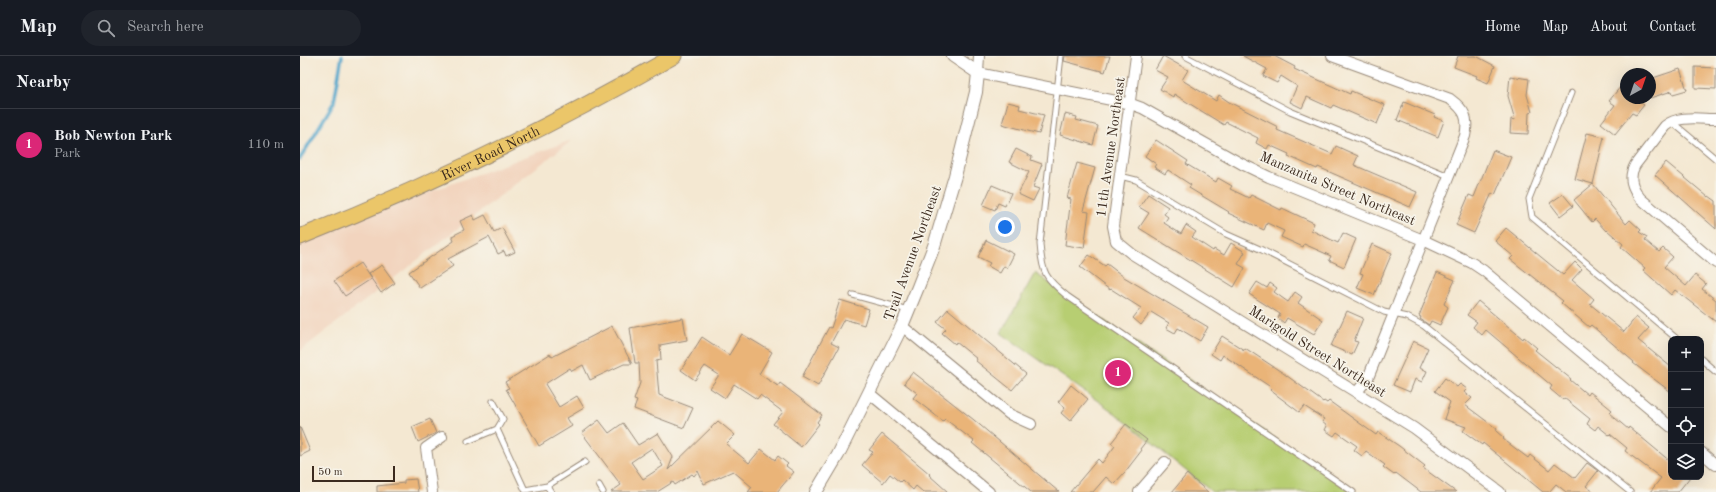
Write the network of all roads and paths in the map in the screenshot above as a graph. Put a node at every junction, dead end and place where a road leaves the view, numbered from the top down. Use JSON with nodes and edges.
{"nodes":[{"id":1,"x":674,"y":56,"type":"edge"},
{"id":2,"x":953,"y":56,"type":"edge"},
{"id":3,"x":979,"y":56,"type":"edge"},
{"id":4,"x":1061,"y":56,"type":"edge"},
{"id":5,"x":1136,"y":56,"type":"edge"},
{"id":6,"x":1185,"y":56,"type":"edge"},
{"id":7,"x":1332,"y":56,"type":"edge"},
{"id":8,"x":978,"y":73,"type":"junction"},
{"id":9,"x":1057,"y":89,"type":"junction"},
{"id":10,"x":1571,"y":92,"type":"dead end"},
{"id":11,"x":1130,"y":104,"type":"junction"},
{"id":12,"x":1716,"y":119,"type":"edge"},
{"id":13,"x":1671,"y":121,"type":"junction"},
{"id":14,"x":1716,"y":160,"type":"edge"},
{"id":15,"x":1120,"y":176,"type":"junction"},
{"id":16,"x":1449,"y":176,"type":"junction"},
{"id":17,"x":300,"y":237,"type":"edge"},
{"id":18,"x":1423,"y":240,"type":"junction"},
{"id":19,"x":1116,"y":242,"type":"joint"},
{"id":20,"x":1716,"y":263,"type":"edge"},
{"id":21,"x":853,"y":295,"type":"dead end"},
{"id":22,"x":909,"y":310,"type":"junction"},
{"id":23,"x":1394,"y":314,"type":"junction"},
{"id":24,"x":902,"y":326,"type":"junction"},
{"id":25,"x":1673,"y":336,"type":"edge"},
{"id":26,"x":1704,"y":362,"type":"edge"},
{"id":27,"x":1716,"y":372,"type":"edge"},
{"id":28,"x":1357,"y":392,"type":"junction"},
{"id":29,"x":869,"y":393,"type":"junction"},
{"id":30,"x":493,"y":401,"type":"dead end"},
{"id":31,"x":1031,"y":424,"type":"dead end"},
{"id":32,"x":1668,"y":424,"type":"edge"},
{"id":33,"x":497,"y":428,"type":"junction"},
{"id":34,"x":442,"y":437,"type":"dead end"},
{"id":35,"x":468,"y":441,"type":"dead end"},
{"id":36,"x":1704,"y":455,"type":"edge"},
{"id":37,"x":585,"y":462,"type":"dead end"},
{"id":38,"x":1165,"y":462,"type":"dead end"},
{"id":39,"x":1716,"y":465,"type":"edge"},
{"id":40,"x":599,"y":485,"type":"dead end"},
{"id":41,"x":547,"y":486,"type":"junction"},
{"id":42,"x":432,"y":492,"type":"edge"},
{"id":43,"x":551,"y":492,"type":"edge"},
{"id":44,"x":603,"y":492,"type":"edge"},
{"id":45,"x":816,"y":492,"type":"edge"},
{"id":46,"x":989,"y":492,"type":"edge"},
{"id":47,"x":1139,"y":492,"type":"edge"},
{"id":48,"x":1353,"y":492,"type":"edge"},
{"id":49,"x":1500,"y":492,"type":"edge"},
{"id":50,"x":1630,"y":492,"type":"edge"}],
"edges":[{"from":1,"to":17,"type":"main road","name":"River Road North"},
{"from":2,"to":8,"type":"street","name":"Manzanita Street Northeast"},
{"from":3,"to":8,"type":"street","name":"Trail Avenue Northeast"},
{"from":4,"to":9,"type":"lane"},
{"from":5,"to":11,"type":"street","name":"11th Avenue Northeast"},
{"from":6,"to":16,"type":"lane"},
{"from":7,"to":16,"type":"street"},
{"from":8,"to":9,"type":"street","name":"Manzanita Street Northeast"},
{"from":8,"to":22,"type":"street","name":"Trail Avenue Northeast"},
{"from":9,"to":11,"type":"street","name":"Manzanita Street Northeast"},
{"from":9,"to":48,"type":"lane"},
{"from":10,"to":25,"type":"lane"},
{"from":11,"to":15,"type":"street","name":"11th Avenue Northeast"},
{"from":11,"to":18,"type":"street","name":"Manzanita Street Northeast"},
{"from":12,"to":13,"type":"street"},
{"from":13,"to":14,"type":"lane"},
{"from":13,"to":20,"type":"street"},
{"from":15,"to":19,"type":"street","name":"11th Avenue Northeast"},
{"from":15,"to":23,"type":"lane"},
{"from":16,"to":18,"type":"street"},
{"from":18,"to":23,"type":"street"},
{"from":18,"to":32,"type":"street","name":"Manzanita Street Northeast"},
{"from":19,"to":28,"type":"street","name":"Marigold Street Northeast"},
{"from":21,"to":22,"type":"lane"},
{"from":22,"to":24,"type":"street","name":"Trail Avenue Northeast"},
{"from":23,"to":28,"type":"street"},
{"from":23,"to":50,"type":"lane"},
{"from":24,"to":29,"type":"street","name":"Trail Avenue Northeast"},
{"from":24,"to":31,"type":"street"},
{"from":26,"to":27,"type":"lane"},
{"from":28,"to":49,"type":"street","name":"Marigold Street Northeast"},
{"from":29,"to":45,"type":"street","name":"Trail Avenue Northeast"},
{"from":29,"to":46,"type":"street"},
{"from":30,"to":33,"type":"lane"},
{"from":33,"to":35,"type":"lane"},
{"from":33,"to":41,"type":"lane"},
{"from":34,"to":42,"type":"street"},
{"from":36,"to":39,"type":"street"},
{"from":37,"to":41,"type":"lane"},
{"from":38,"to":47,"type":"street"},
{"from":40,"to":44,"type":"lane"},
{"from":41,"to":43,"type":"lane"}]}
